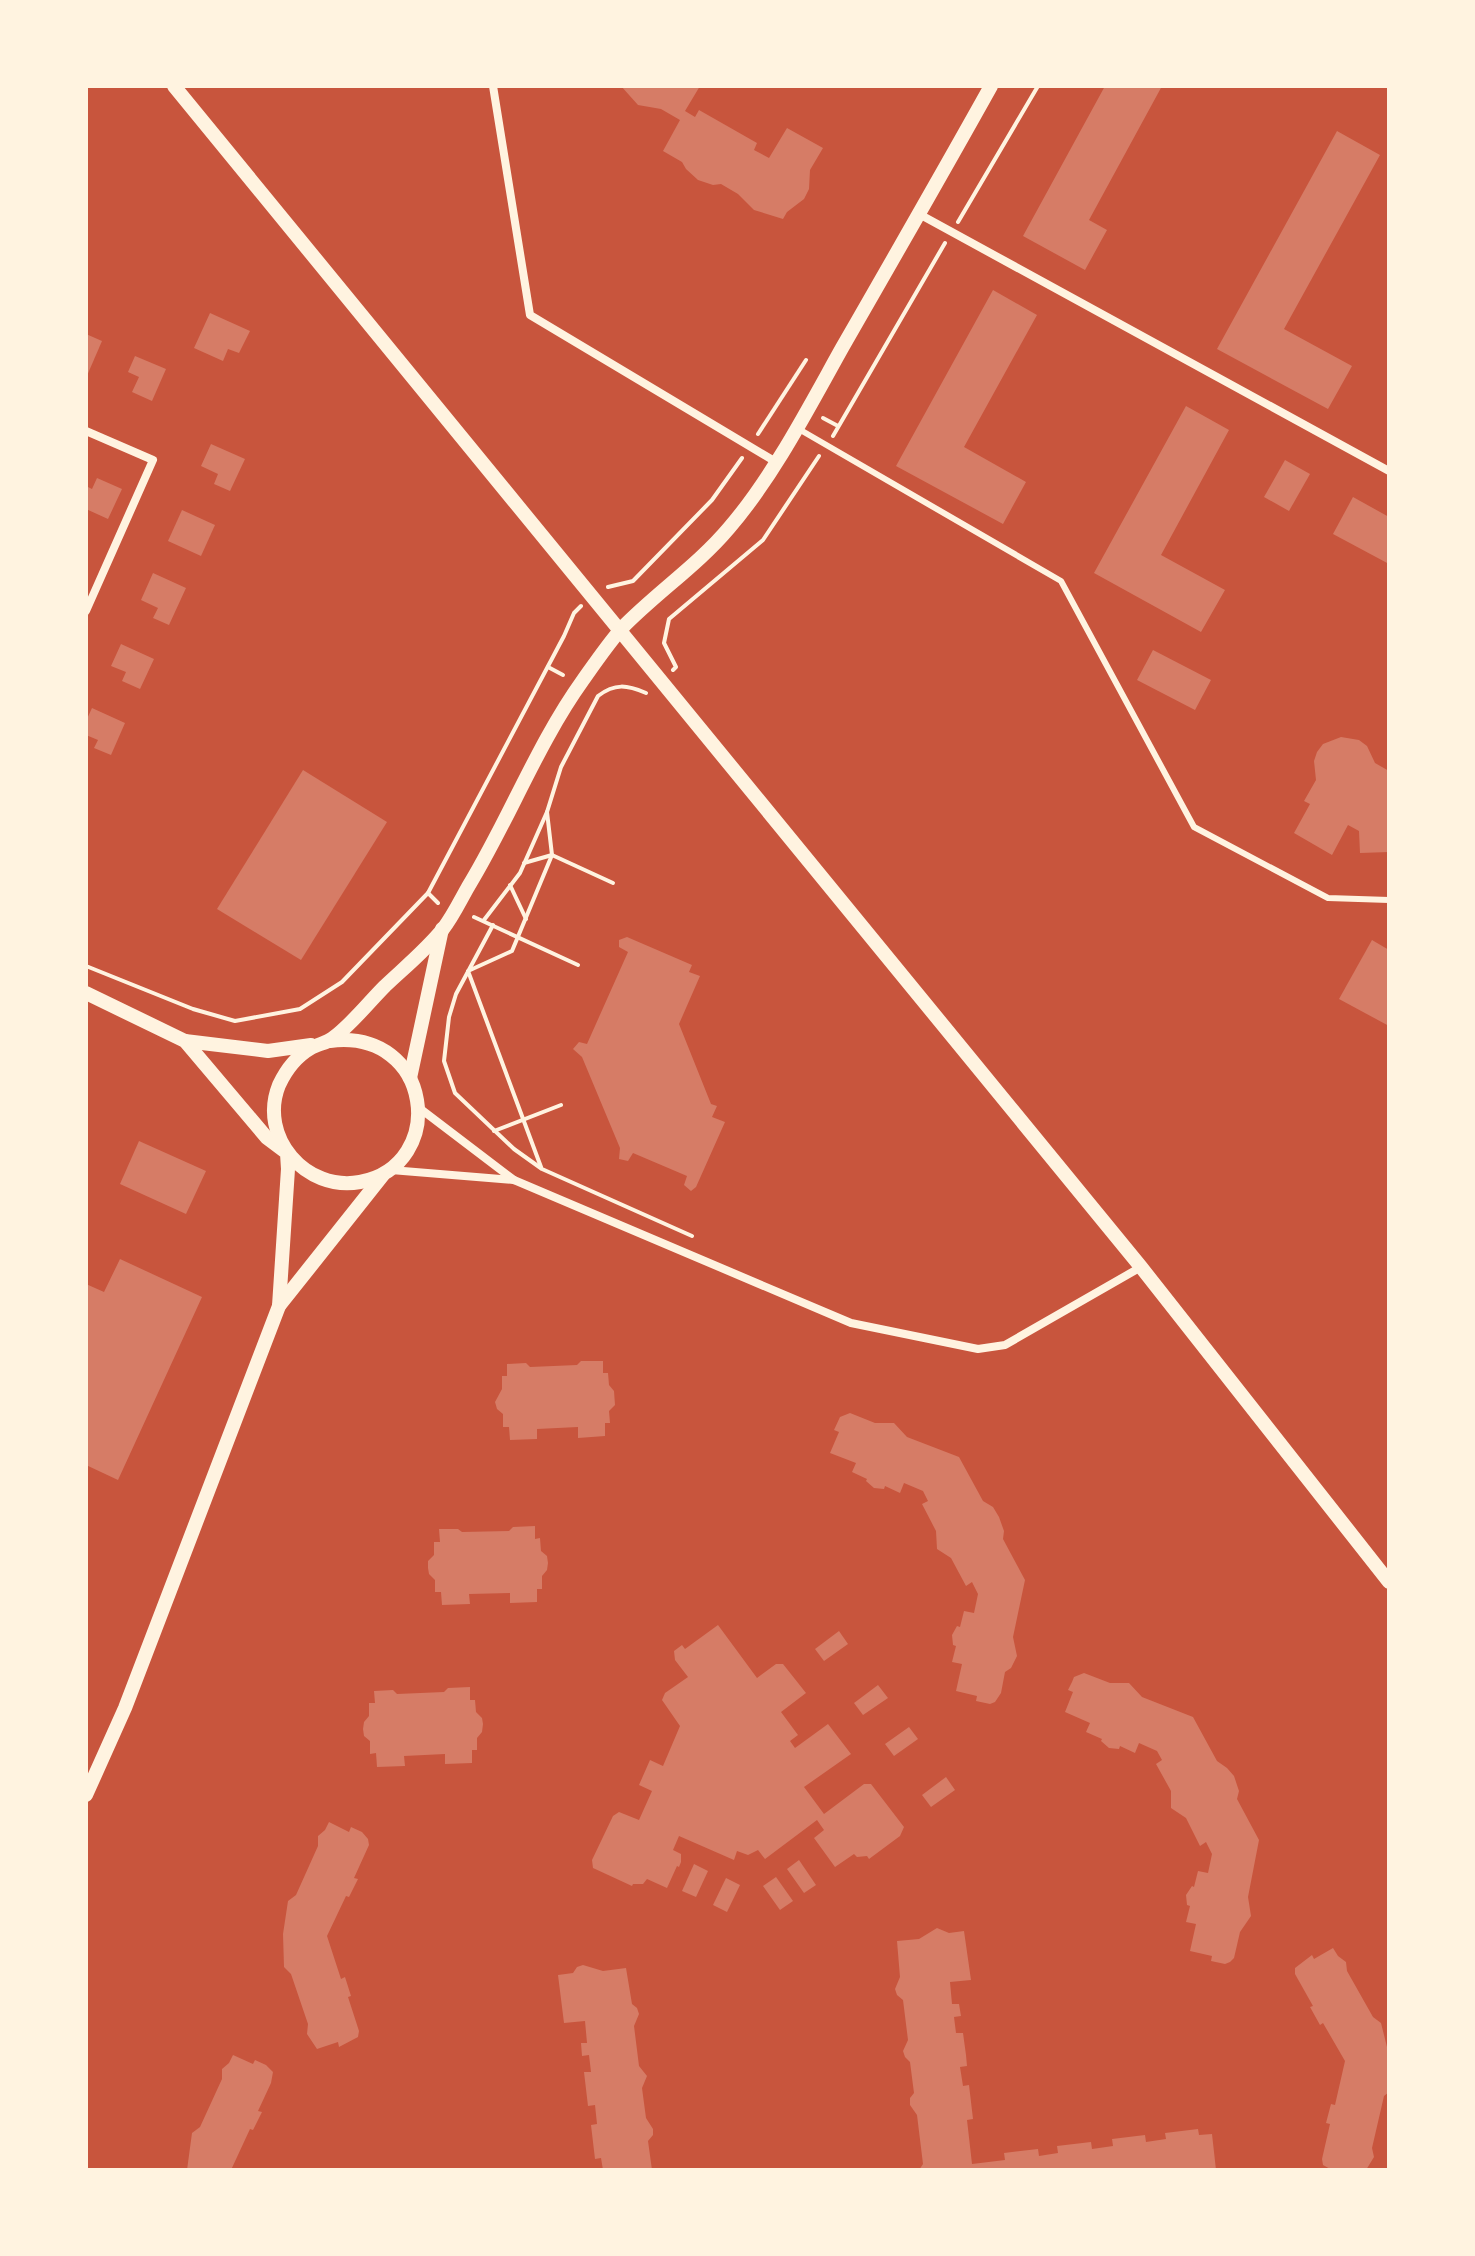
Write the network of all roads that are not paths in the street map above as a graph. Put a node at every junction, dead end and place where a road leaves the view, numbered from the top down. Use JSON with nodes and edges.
{"nodes":[{"id":1,"x":174,"y":86,"type":"edge"},
{"id":2,"x":493,"y":86,"type":"edge"},
{"id":3,"x":991,"y":86,"type":"edge"},
{"id":4,"x":919,"y":214,"type":"junction"},
{"id":5,"x":797,"y":428,"type":"junction"},
{"id":6,"x":86,"y":431,"type":"edge"},
{"id":7,"x":776,"y":462,"type":"junction"},
{"id":8,"x":1389,"y":471,"type":"edge"},
{"id":9,"x":86,"y":611,"type":"edge"},
{"id":10,"x":620,"y":630,"type":"junction"},
{"id":11,"x":1389,"y":900,"type":"edge"},
{"id":12,"x":443,"y":929,"type":"junction"},
{"id":13,"x":86,"y":993,"type":"edge"},
{"id":14,"x":185,"y":1041,"type":"junction"},
{"id":15,"x":326,"y":1042,"type":"junction"},
{"id":16,"x":410,"y":1078,"type":"junction"},
{"id":17,"x":418,"y":1107,"type":"junction"},
{"id":18,"x":287,"y":1153,"type":"junction"},
{"id":19,"x":386,"y":1172,"type":"junction"},
{"id":20,"x":514,"y":1180,"type":"junction"},
{"id":21,"x":1141,"y":1267,"type":"junction"},
{"id":22,"x":279,"y":1306,"type":"junction"},
{"id":23,"x":1389,"y":1582,"type":"edge"},
{"id":24,"x":86,"y":1795,"type":"edge"}],
"edges":[{"from":1,"to":10,"type":"street"},
{"from":2,"to":7,"type":"street"},
{"from":3,"to":4,"type":"street"},
{"from":4,"to":5,"type":"street"},
{"from":4,"to":8,"type":"street"},
{"from":5,"to":7,"type":"street"},
{"from":5,"to":11,"type":"lane"},
{"from":6,"to":9,"type":"street"},
{"from":7,"to":10,"type":"street"},
{"from":10,"to":12,"type":"street"},
{"from":10,"to":21,"type":"street"},
{"from":12,"to":15,"type":"street"},
{"from":12,"to":16,"type":"street"},
{"from":13,"to":14,"type":"street"},
{"from":14,"to":15,"type":"street"},
{"from":14,"to":18,"type":"street"},
{"from":15,"to":16,"type":"street"},
{"from":15,"to":18,"type":"street"},
{"from":16,"to":17,"type":"street"},
{"from":17,"to":19,"type":"street"},
{"from":17,"to":20,"type":"street"},
{"from":18,"to":19,"type":"street"},
{"from":18,"to":22,"type":"street"},
{"from":19,"to":20,"type":"street"},
{"from":19,"to":22,"type":"street"},
{"from":20,"to":21,"type":"street"},
{"from":21,"to":23,"type":"street"},
{"from":22,"to":24,"type":"street"}]}
